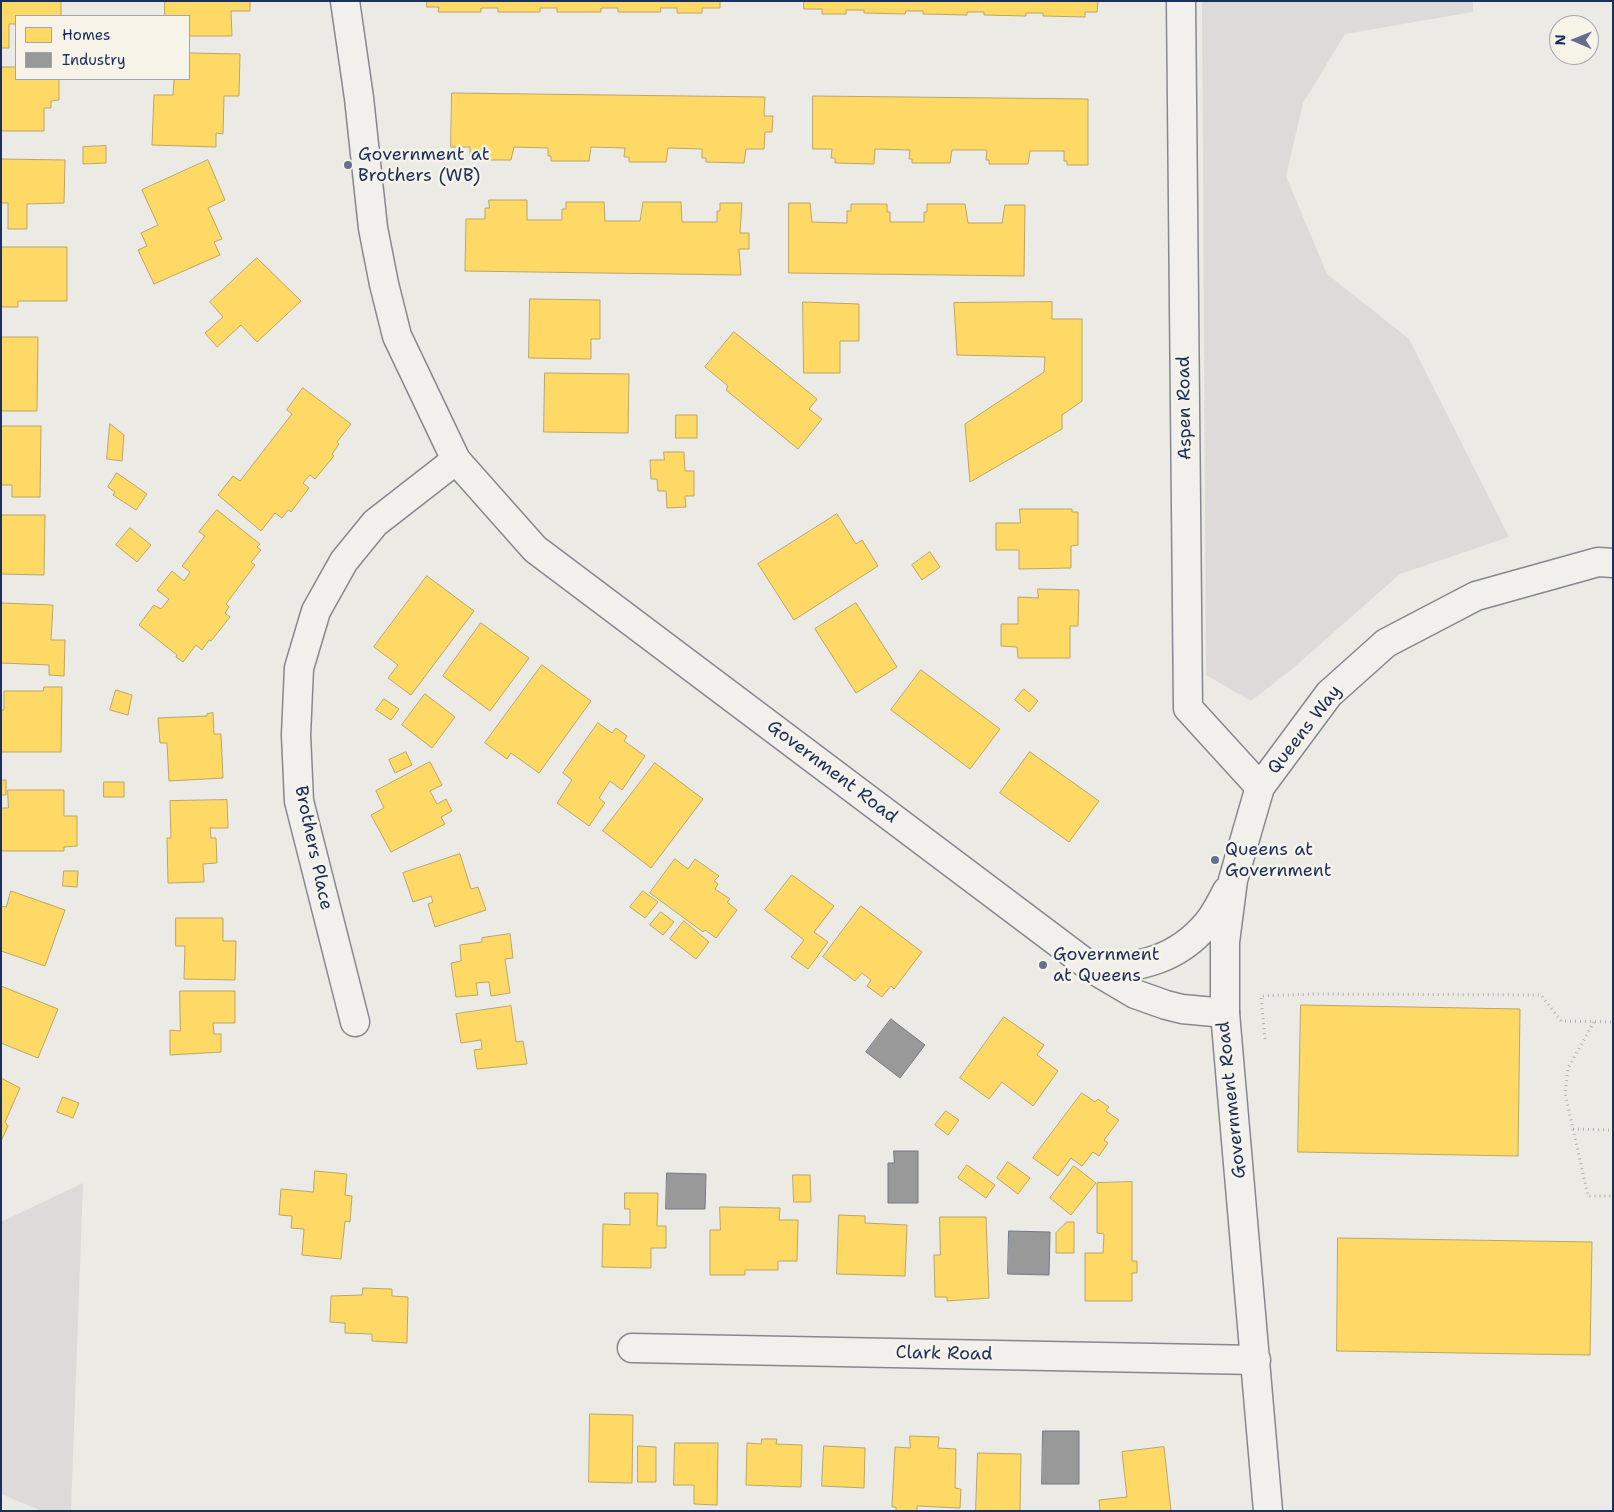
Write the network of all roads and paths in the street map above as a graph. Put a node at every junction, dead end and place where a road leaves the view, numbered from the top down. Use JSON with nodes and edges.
{"nodes":[{"id":1,"x":345,"y":1,"type":"edge"},
{"id":2,"x":1181,"y":1,"type":"edge"},
{"id":3,"x":456,"y":460,"type":"junction"},
{"id":4,"x":1613,"y":562,"type":"edge"},
{"id":5,"x":1260,"y":787,"type":"junction"},
{"id":6,"x":1233,"y":880,"type":"junction"},
{"id":7,"x":1096,"y":971,"type":"junction"},
{"id":8,"x":1225,"y":1013,"type":"junction"},
{"id":9,"x":355,"y":1022,"type":"dead end"},
{"id":10,"x":1594,"y":1022,"type":"junction"},
{"id":11,"x":1613,"y":1022,"type":"edge"},
{"id":12,"x":1265,"y":1039,"type":"dead end"},
{"id":13,"x":1573,"y":1129,"type":"junction"},
{"id":14,"x":1613,"y":1130,"type":"edge"},
{"id":15,"x":1613,"y":1196,"type":"edge"},
{"id":16,"x":632,"y":1348,"type":"dead end"},
{"id":17,"x":1256,"y":1360,"type":"junction"},
{"id":18,"x":1268,"y":1511,"type":"edge"}],
"edges":[{"from":1,"to":3,"type":"street","name":"Government Road"},
{"from":2,"to":5,"type":"street","name":"Aspen Road"},
{"from":3,"to":7,"type":"street","name":"Government Road"},
{"from":3,"to":9,"type":"street","name":"Brothers Place"},
{"from":4,"to":5,"type":"street","name":"Queens Way"},
{"from":5,"to":6,"type":"street","name":"Queens Way"},
{"from":6,"to":7,"type":"street"},
{"from":6,"to":8,"type":"street","name":"Queens Way"},
{"from":7,"to":8,"type":"street","name":"Government Road"},
{"from":8,"to":17,"type":"street","name":"Government Road"},
{"from":10,"to":11,"type":"path"},
{"from":10,"to":12,"type":"path"},
{"from":10,"to":13,"type":"path"},
{"from":13,"to":14,"type":"path"},
{"from":13,"to":15,"type":"path"},
{"from":16,"to":17,"type":"street","name":"Clark Road"},
{"from":17,"to":18,"type":"street","name":"Government Road"}]}
